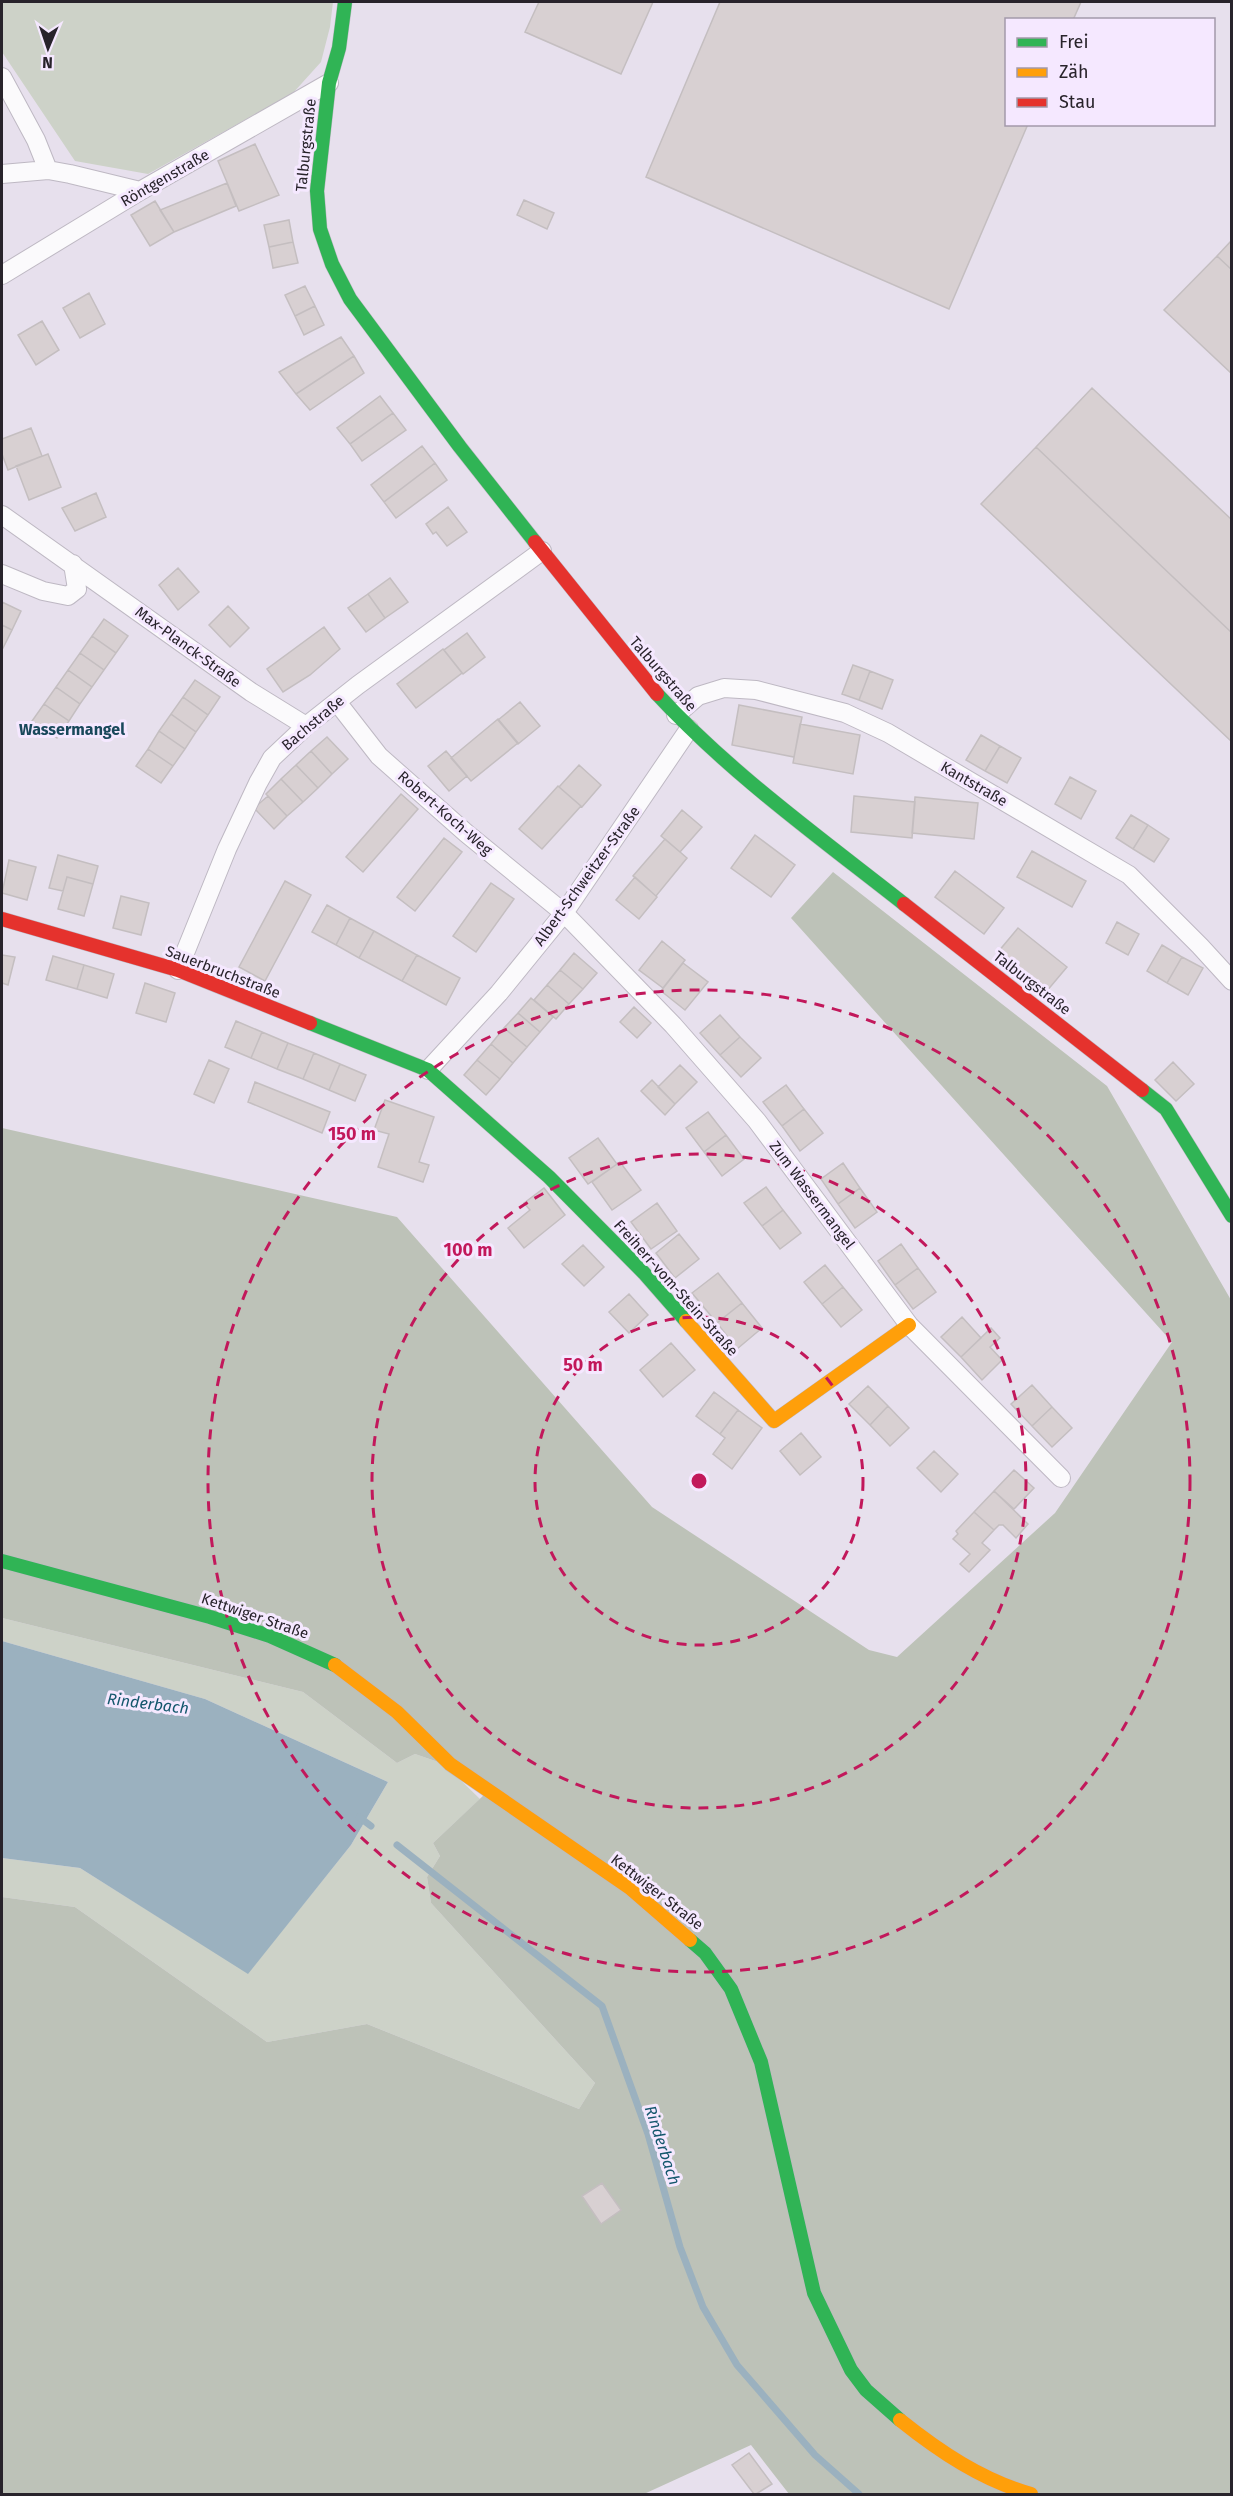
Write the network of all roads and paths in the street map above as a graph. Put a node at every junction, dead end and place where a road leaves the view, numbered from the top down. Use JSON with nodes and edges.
{"nodes":[{"id":1,"x":345,"y":2,"type":"edge"},
{"id":2,"x":2,"y":77,"type":"edge"},
{"id":3,"x":329,"y":83,"type":"junction"},
{"id":4,"x":48,"y":170,"type":"junction"},
{"id":5,"x":2,"y":174,"type":"edge"},
{"id":6,"x":140,"y":191,"type":"junction"},
{"id":7,"x":2,"y":274,"type":"edge"},
{"id":8,"x":2,"y":515,"type":"edge"},
{"id":9,"x":542,"y":551,"type":"junction"},
{"id":10,"x":73,"y":564,"type":"junction"},
{"id":11,"x":2,"y":574,"type":"edge"},
{"id":12,"x":337,"y":702,"type":"junction"},
{"id":13,"x":676,"y":715,"type":"junction"},
{"id":14,"x":306,"y":726,"type":"junction"},
{"id":15,"x":689,"y":729,"type":"junction"},
{"id":16,"x":564,"y":913,"type":"junction"},
{"id":17,"x":2,"y":919,"type":"edge"},
{"id":18,"x":178,"y":970,"type":"junction"},
{"id":19,"x":1232,"y":981,"type":"edge"},
{"id":20,"x":428,"y":1070,"type":"junction"},
{"id":21,"x":1232,"y":1216,"type":"edge"},
{"id":22,"x":909,"y":1325,"type":"junction"},
{"id":23,"x":1061,"y":1478,"type":"dead end"},
{"id":24,"x":2,"y":1561,"type":"edge"},
{"id":25,"x":999,"y":2490,"type":"edge"},
{"id":26,"x":1031,"y":2494,"type":"edge"}],
"edges":[{"from":1,"to":3,"type":"street","name":"Talburgstraße"},
{"from":2,"to":4,"type":"street"},
{"from":3,"to":6,"type":"street","name":"Röntgenstraße"},
{"from":3,"to":9,"type":"street","name":"Talburgstraße"},
{"from":4,"to":5,"type":"street"},
{"from":4,"to":6,"type":"street"},
{"from":6,"to":7,"type":"street","name":"Röntgenstraße"},
{"from":8,"to":10,"type":"street","name":"Max-Planck-Straße"},
{"from":9,"to":12,"type":"street","name":"Bachstraße"},
{"from":9,"to":13,"type":"street","name":"Talburgstraße"},
{"from":10,"to":11,"type":"street"},
{"from":10,"to":14,"type":"street","name":"Max-Planck-Straße"},
{"from":12,"to":14,"type":"street","name":"Bachstraße"},
{"from":12,"to":16,"type":"street","name":"Robert-Koch-Weg"},
{"from":13,"to":15,"type":"street","name":"Talburgstraße"},
{"from":13,"to":19,"type":"street","name":"Kantstraße"},
{"from":14,"to":18,"type":"street","name":"Bachstraße"},
{"from":15,"to":16,"type":"street","name":"Albert-Schweitzer-Straße"},
{"from":15,"to":21,"type":"street","name":"Talburgstraße"},
{"from":16,"to":20,"type":"street","name":"Albert-Schweitzer-Straße"},
{"from":16,"to":22,"type":"street","name":"Zum Wassermangel"},
{"from":17,"to":18,"type":"street","name":"Sauerbruchstraße"},
{"from":18,"to":20,"type":"street","name":"Sauerbruchstraße"},
{"from":20,"to":22,"type":"street","name":"Freiherr-vom-Stein-Straße"},
{"from":22,"to":23,"type":"street","name":"Zum Wassermangel"},
{"from":24,"to":25,"type":"street","name":"Kettwiger Straße"},
{"from":25,"to":26,"type":"street","name":"Kettwiger Straße"}]}
